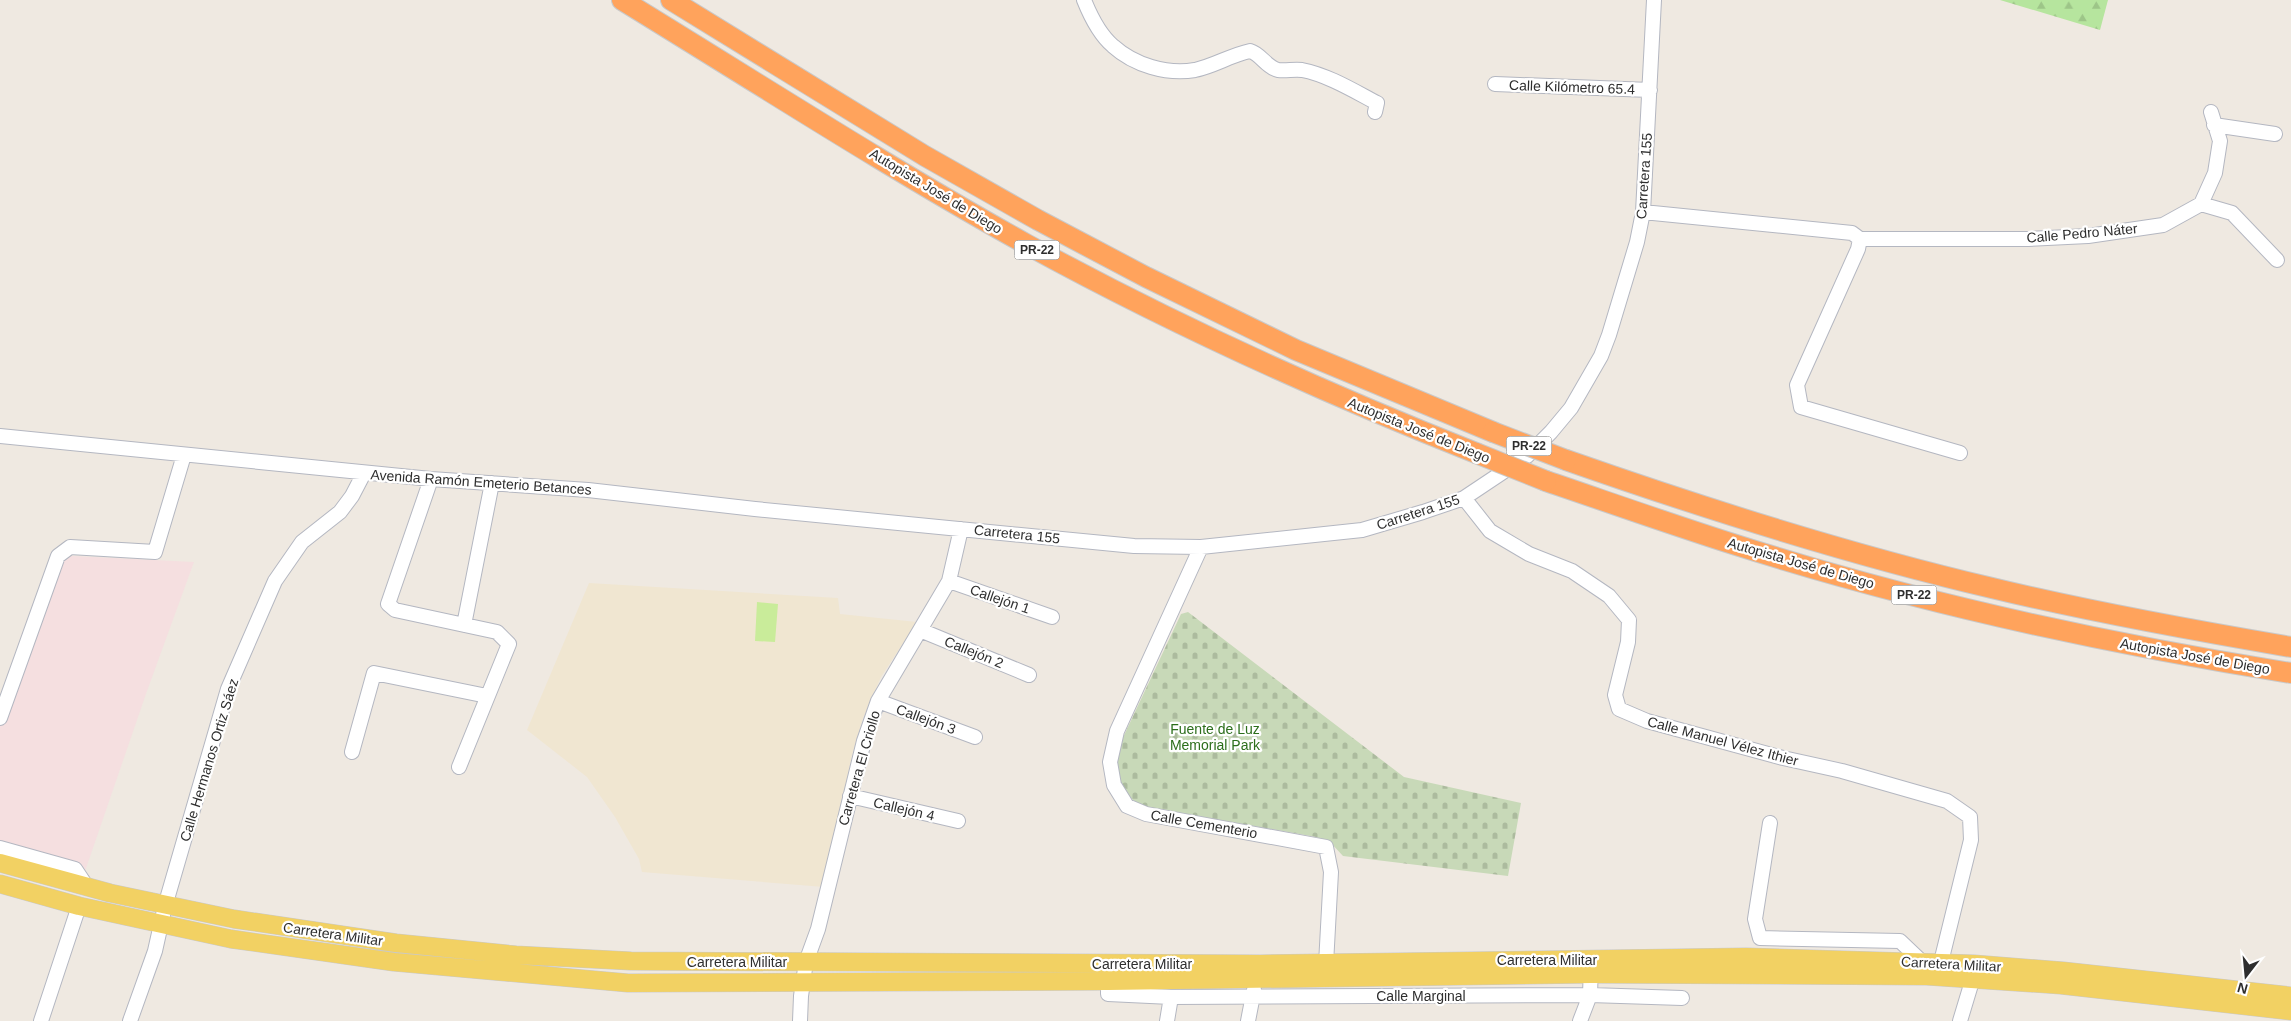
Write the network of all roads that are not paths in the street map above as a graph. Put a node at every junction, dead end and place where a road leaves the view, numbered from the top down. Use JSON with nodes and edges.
{"nodes":[{"id":1,"x":622,"y":0,"type":"edge"},
{"id":2,"x":671,"y":0,"type":"edge"},
{"id":3,"x":1084,"y":0,"type":"edge"},
{"id":4,"x":1654,"y":0,"type":"edge"},
{"id":5,"x":1495,"y":84,"type":"dead end"},
{"id":6,"x":1650,"y":90,"type":"junction"},
{"id":7,"x":1375,"y":112,"type":"dead end"},
{"id":8,"x":2274,"y":134,"type":"dead end"},
{"id":9,"x":2201,"y":204,"type":"junction"},
{"id":10,"x":1643,"y":212,"type":"junction"},
{"id":11,"x":1860,"y":239,"type":"junction"},
{"id":12,"x":2276,"y":260,"type":"dead end"},
{"id":13,"x":0,"y":436,"type":"edge"},
{"id":14,"x":1960,"y":453,"type":"dead end"},
{"id":15,"x":184,"y":455,"type":"junction"},
{"id":16,"x":364,"y":472,"type":"junction"},
{"id":17,"x":431,"y":479,"type":"junction"},
{"id":18,"x":492,"y":484,"type":"junction"},
{"id":19,"x":1464,"y":498,"type":"junction"},
{"id":20,"x":961,"y":529,"type":"junction"},
{"id":21,"x":1201,"y":547,"type":"junction"},
{"id":22,"x":949,"y":581,"type":"junction"},
{"id":23,"x":1052,"y":616,"type":"dead end"},
{"id":24,"x":464,"y":625,"type":"junction"},
{"id":25,"x":920,"y":630,"type":"junction"},
{"id":26,"x":2291,"y":647,"type":"edge"},
{"id":27,"x":2291,"y":673,"type":"edge"},
{"id":28,"x":1029,"y":675,"type":"dead end"},
{"id":29,"x":487,"y":696,"type":"junction"},
{"id":30,"x":878,"y":701,"type":"junction"},
{"id":31,"x":0,"y":718,"type":"edge"},
{"id":32,"x":975,"y":737,"type":"dead end"},
{"id":33,"x":352,"y":752,"type":"dead end"},
{"id":34,"x":459,"y":767,"type":"dead end"},
{"id":35,"x":850,"y":796,"type":"junction"},
{"id":36,"x":958,"y":822,"type":"dead end"},
{"id":37,"x":1770,"y":823,"type":"dead end"},
{"id":38,"x":0,"y":848,"type":"edge"},
{"id":39,"x":0,"y":862,"type":"edge"},
{"id":40,"x":0,"y":884,"type":"edge"},
{"id":41,"x":87,"y":887,"type":"junction"},
{"id":42,"x":79,"y":906,"type":"junction"},
{"id":43,"x":165,"y":906,"type":"junction"},
{"id":44,"x":161,"y":925,"type":"junction"},
{"id":45,"x":1760,"y":938,"type":"junction"},
{"id":46,"x":1746,"y":957,"type":"junction"},
{"id":47,"x":1921,"y":961,"type":"junction"},
{"id":48,"x":806,"y":962,"type":"junction"},
{"id":49,"x":1941,"y":962,"type":"junction"},
{"id":50,"x":1326,"y":964,"type":"junction"},
{"id":51,"x":1591,"y":967,"type":"junction"},
{"id":52,"x":1973,"y":978,"type":"junction"},
{"id":53,"x":1256,"y":979,"type":"junction"},
{"id":54,"x":1108,"y":981,"type":"junction"},
{"id":55,"x":803,"y":982,"type":"junction"},
{"id":56,"x":1590,"y":995,"type":"junction"},
{"id":57,"x":2291,"y":996,"type":"edge"},
{"id":58,"x":1171,"y":997,"type":"junction"},
{"id":59,"x":1253,"y":998,"type":"junction"},
{"id":60,"x":1682,"y":998,"type":"dead end"},
{"id":61,"x":2291,"y":1011,"type":"edge"},
{"id":62,"x":41,"y":1021,"type":"edge"},
{"id":63,"x":130,"y":1021,"type":"edge"},
{"id":64,"x":800,"y":1021,"type":"edge"},
{"id":65,"x":1167,"y":1021,"type":"edge"},
{"id":66,"x":1248,"y":1021,"type":"edge"},
{"id":67,"x":1580,"y":1021,"type":"edge"},
{"id":68,"x":1960,"y":1021,"type":"edge"}],
"edges":[{"from":1,"to":27,"type":"highway","name":"Autopista José de Diego","number":"PR-22","bridge":true},
{"from":2,"to":26,"type":"highway","name":"Autopista José de Diego","number":"PR-22","bridge":true},
{"from":3,"to":7,"type":"street"},
{"from":4,"to":6,"type":"street","name":"Carretera 155"},
{"from":5,"to":6,"type":"street","name":"Calle Kilómetro 65.4"},
{"from":6,"to":10,"type":"street","name":"Carretera 155"},
{"from":8,"to":9,"type":"street"},
{"from":9,"to":11,"type":"street","name":"Calle Pedro Náter"},
{"from":9,"to":12,"type":"street"},
{"from":10,"to":11,"type":"street","name":"Calle Pedro Náter"},
{"from":10,"to":19,"type":"street","name":"Carretera 155"},
{"from":11,"to":14,"type":"street"},
{"from":13,"to":15,"type":"street","name":"Avenida Ramón Emeterio Betances"},
{"from":15,"to":16,"type":"street","name":"Avenida Ramón Emeterio Betances"},
{"from":15,"to":31,"type":"street"},
{"from":16,"to":17,"type":"street","name":"Avenida Ramón Emeterio Betances"},
{"from":16,"to":43,"type":"street","name":"Calle Hermanos Ortiz Sáez"},
{"from":17,"to":18,"type":"street","name":"Avenida Ramón Emeterio Betances"},
{"from":17,"to":24,"type":"street"},
{"from":18,"to":20,"type":"street","name":"Avenida Ramón Emeterio Betances"},
{"from":18,"to":24,"type":"street"},
{"from":19,"to":21,"type":"street","name":"Carretera 155"},
{"from":19,"to":49,"type":"street","name":"Calle Manuel Vélez Ithier"},
{"from":20,"to":21,"type":"street","name":"Carretera 155"},
{"from":20,"to":22,"type":"street","name":"Carretera El Criollo"},
{"from":21,"to":50,"type":"street","name":"Calle Cementerio"},
{"from":22,"to":23,"type":"street","name":"Callejón 1"},
{"from":22,"to":25,"type":"street","name":"Carretera El Criollo"},
{"from":24,"to":29,"type":"street"},
{"from":25,"to":28,"type":"street","name":"Callejón 2"},
{"from":25,"to":30,"type":"street","name":"Carretera El Criollo"},
{"from":29,"to":33,"type":"street"},
{"from":29,"to":34,"type":"street"},
{"from":30,"to":32,"type":"street","name":"Callejón 3"},
{"from":30,"to":35,"type":"street","name":"Carretera El Criollo"},
{"from":35,"to":36,"type":"street","name":"Callejón 4"},
{"from":35,"to":48,"type":"street","name":"Carretera El Criollo"},
{"from":37,"to":45,"type":"street"},
{"from":38,"to":41,"type":"street"},
{"from":39,"to":41,"type":"main road","name":"Carretera Militar"},
{"from":40,"to":42,"type":"main road","name":"Carretera Militar"},
{"from":41,"to":43,"type":"main road","name":"Carretera Militar"},
{"from":42,"to":44,"type":"main road","name":"Carretera Militar"},
{"from":42,"to":62,"type":"street"},
{"from":43,"to":44,"type":"street","name":"Calle Hermanos Ortiz Sáez"},
{"from":43,"to":48,"type":"main road","name":"Carretera Militar"},
{"from":44,"to":55,"type":"main road","name":"Carretera Militar"},
{"from":44,"to":63,"type":"street","name":"Calle Hermanos Ortiz Sáez"},
{"from":45,"to":46,"type":"street"},
{"from":45,"to":47,"type":"street"},
{"from":46,"to":47,"type":"main road","name":"Carretera Militar"},
{"from":46,"to":51,"type":"main road","name":"Carretera Militar"},
{"from":47,"to":49,"type":"main road","name":"Carretera Militar"},
{"from":48,"to":50,"type":"main road","name":"Carretera Militar"},
{"from":48,"to":55,"type":"street","name":"Carretera El Criollo"},
{"from":49,"to":57,"type":"main road","name":"Carretera Militar"},
{"from":50,"to":51,"type":"main road","name":"Carretera Militar"},
{"from":51,"to":52,"type":"main road","name":"Carretera Militar"},
{"from":51,"to":53,"type":"main road","name":"Carretera Militar"},
{"from":51,"to":56,"type":"street"},
{"from":52,"to":61,"type":"main road","name":"Carretera Militar"},
{"from":52,"to":68,"type":"street"},
{"from":53,"to":54,"type":"main road","name":"Carretera Militar"},
{"from":53,"to":59,"type":"street"},
{"from":54,"to":55,"type":"main road","name":"Carretera Militar"},
{"from":54,"to":58,"type":"street","name":"Calle Marginal"},
{"from":55,"to":64,"type":"street","name":"Carretera El Criollo"},
{"from":56,"to":59,"type":"street","name":"Calle Marginal"},
{"from":56,"to":60,"type":"street","name":"Calle Marginal"},
{"from":56,"to":67,"type":"street"},
{"from":58,"to":59,"type":"street","name":"Calle Marginal"},
{"from":58,"to":65,"type":"street"},
{"from":59,"to":66,"type":"street"}]}
